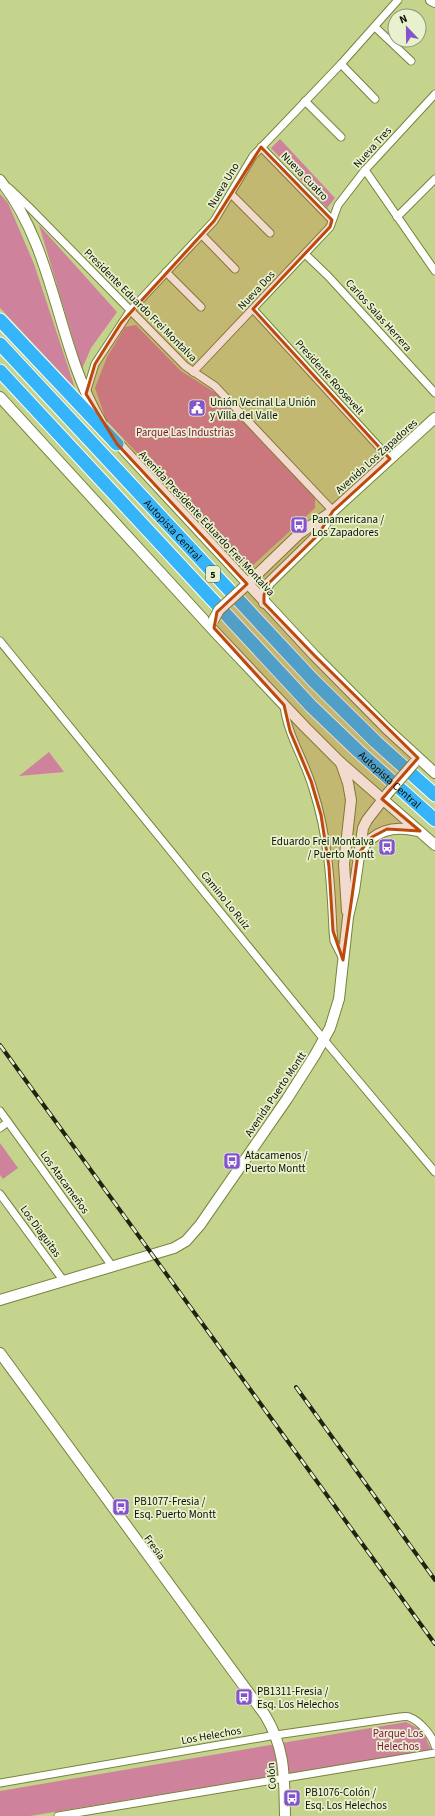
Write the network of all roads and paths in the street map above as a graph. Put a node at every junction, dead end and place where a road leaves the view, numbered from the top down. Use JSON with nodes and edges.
{"nodes":[{"id":1,"x":398,"y":0,"type":"edge"},
{"id":2,"x":431,"y":0,"type":"edge"},
{"id":3,"x":435,"y":2,"type":"edge"},
{"id":4,"x":375,"y":27,"type":"junction"},
{"id":5,"x":411,"y":61,"type":"dead end"},
{"id":6,"x":341,"y":64,"type":"junction"},
{"id":7,"x":435,"y":94,"type":"edge"},
{"id":8,"x":375,"y":99,"type":"dead end"},
{"id":9,"x":305,"y":101,"type":"junction"},
{"id":10,"x":341,"y":137,"type":"dead end"},
{"id":11,"x":261,"y":147,"type":"junction"},
{"id":12,"x":365,"y":170,"type":"junction"},
{"id":13,"x":435,"y":179,"type":"edge"},
{"id":14,"x":1,"y":181,"type":"edge"},
{"id":15,"x":231,"y":194,"type":"junction"},
{"id":16,"x":397,"y":217,"type":"junction"},
{"id":17,"x":332,"y":220,"type":"junction"},
{"id":18,"x":270,"y":233,"type":"dead end"},
{"id":19,"x":202,"y":235,"type":"junction"},
{"id":20,"x":305,"y":254,"type":"junction"},
{"id":21,"x":235,"y":270,"type":"dead end"},
{"id":22,"x":435,"y":271,"type":"edge"},
{"id":23,"x":166,"y":272,"type":"junction"},
{"id":24,"x":201,"y":307,"type":"dead end"},
{"id":25,"x":253,"y":309,"type":"junction"},
{"id":26,"x":130,"y":311,"type":"junction"},
{"id":27,"x":0,"y":320,"type":"edge"},
{"id":28,"x":0,"y":344,"type":"edge"},
{"id":29,"x":0,"y":372,"type":"edge"},
{"id":30,"x":193,"y":372,"type":"junction"},
{"id":31,"x":435,"y":393,"type":"edge"},
{"id":32,"x":86,"y":394,"type":"junction"},
{"id":33,"x":0,"y":397,"type":"edge"},
{"id":34,"x":435,"y":418,"type":"edge"},
{"id":35,"x":117,"y":444,"type":"junction"},
{"id":36,"x":390,"y":460,"type":"junction"},
{"id":37,"x":333,"y":511,"type":"junction"},
{"id":38,"x":245,"y":586,"type":"junction"},
{"id":39,"x":264,"y":603,"type":"junction"},
{"id":40,"x":214,"y":626,"type":"junction"},
{"id":41,"x":0,"y":642,"type":"edge"},
{"id":42,"x":284,"y":705,"type":"junction"},
{"id":43,"x":416,"y":760,"type":"junction"},
{"id":44,"x":340,"y":762,"type":"junction"},
{"id":45,"x":435,"y":773,"type":"edge"},
{"id":46,"x":435,"y":795,"type":"edge"},
{"id":47,"x":385,"y":796,"type":"junction"},
{"id":48,"x":435,"y":820,"type":"edge"},
{"id":49,"x":420,"y":831,"type":"junction"},
{"id":50,"x":435,"y":845,"type":"edge"},
{"id":51,"x":358,"y":854,"type":"junction"},
{"id":52,"x":348,"y":917,"type":"junction"},
{"id":53,"x":343,"y":960,"type":"junction"},
{"id":54,"x":324,"y":1040,"type":"junction"},
{"id":55,"x":0,"y":1111,"type":"edge"},
{"id":56,"x":8,"y":1122,"type":"junction"},
{"id":57,"x":0,"y":1128,"type":"edge"},
{"id":58,"x":435,"y":1172,"type":"edge"},
{"id":59,"x":0,"y":1194,"type":"edge"},
{"id":60,"x":3,"y":1203,"type":"edge"},
{"id":61,"x":112,"y":1266,"type":"junction"},
{"id":62,"x":64,"y":1280,"type":"junction"},
{"id":63,"x":0,"y":1300,"type":"edge"},
{"id":64,"x":0,"y":1353,"type":"edge"},
{"id":65,"x":276,"y":1735,"type":"junction"},
{"id":66,"x":435,"y":1746,"type":"edge"},
{"id":67,"x":435,"y":1753,"type":"edge"},
{"id":68,"x":284,"y":1778,"type":"junction"},
{"id":69,"x":0,"y":1783,"type":"edge"},
{"id":70,"x":97,"y":1813,"type":"edge"},
{"id":71,"x":58,"y":1816,"type":"edge"},
{"id":72,"x":285,"y":1816,"type":"edge"}],
"edges":[{"from":1,"to":4,"type":"street","name":"Nueva Uno"},
{"from":2,"to":3,"type":"main road"},
{"from":4,"to":5,"type":"street"},
{"from":4,"to":6,"type":"street","name":"Nueva Uno"},
{"from":6,"to":8,"type":"street"},
{"from":6,"to":9,"type":"street","name":"Nueva Uno"},
{"from":7,"to":12,"type":"street","name":"Nueva Tres"},
{"from":9,"to":10,"type":"street"},
{"from":9,"to":11,"type":"street","name":"Nueva Uno"},
{"from":11,"to":15,"type":"street","name":"Nueva Uno"},
{"from":11,"to":17,"type":"street","name":"Nueva Cuatro"},
{"from":12,"to":16,"type":"street"},
{"from":12,"to":17,"type":"street","name":"Nueva Tres"},
{"from":13,"to":16,"type":"street"},
{"from":14,"to":26,"type":"street","name":"Presidente Eduardo Frei Montalva"},
{"from":14,"to":32,"type":"main road","name":"Avenida Presidente Eduardo Frei Montalva"},
{"from":15,"to":18,"type":"street"},
{"from":15,"to":19,"type":"street","name":"Nueva Uno"},
{"from":16,"to":22,"type":"street"},
{"from":17,"to":20,"type":"street","name":"Nueva Dos"},
{"from":19,"to":21,"type":"street"},
{"from":19,"to":23,"type":"street","name":"Nueva Uno"},
{"from":20,"to":25,"type":"street","name":"Nueva Dos"},
{"from":20,"to":31,"type":"street","name":"Carlos Salas Herrera"},
{"from":23,"to":24,"type":"street"},
{"from":23,"to":26,"type":"street","name":"Nueva Uno"},
{"from":25,"to":30,"type":"street","name":"Nueva Dos"},
{"from":25,"to":36,"type":"street","name":"Presidente Roosevelt"},
{"from":26,"to":30,"type":"street","name":"Presidente Eduardo Frei Montalva"},
{"from":26,"to":32,"type":"street","name":"Nueva Uno"},
{"from":27,"to":35,"type":"highway"},
{"from":28,"to":46,"type":"highway","name":"Autopista Central","number":"5"},
{"from":29,"to":48,"type":"highway","name":"Autopista Central","number":"5"},
{"from":30,"to":37,"type":"street","name":"Presidente Eduardo Frei Montalva"},
{"from":32,"to":35,"type":"main road","name":"Avenida Presidente Eduardo Frei Montalva"},
{"from":33,"to":40,"type":"main road"},
{"from":34,"to":36,"type":"main road","name":"Avenida Los Zapadores"},
{"from":35,"to":38,"type":"main road","name":"Avenida Presidente Eduardo Frei Montalva"},
{"from":36,"to":37,"type":"main road","name":"Avenida Los Zapadores"},
{"from":37,"to":38,"type":"main road","name":"Avenida Los Zapadores"},
{"from":37,"to":39,"type":"main road","name":"Avenida Los Zapadores"},
{"from":38,"to":39,"type":"main road","name":"Avenida Presidente Eduardo Frei Montalva"},
{"from":38,"to":40,"type":"main road","name":"Avenida Los Zapadores","bridge":true},
{"from":39,"to":43,"type":"main road","name":"Avenida Presidente Eduardo Frei Montalva"},
{"from":40,"to":42,"type":"main road"},
{"from":41,"to":54,"type":"street","name":"Camino Lo Ruiz"},
{"from":42,"to":44,"type":"main road"},
{"from":42,"to":53,"type":"street"},
{"from":43,"to":45,"type":"main road","name":"Avenida Presidente Eduardo Frei Montalva"},
{"from":43,"to":47,"type":"main road","name":"Avenida Puerto Montt","bridge":true},
{"from":44,"to":47,"type":"main road"},
{"from":44,"to":52,"type":"main road","name":"Avenida Puerto Montt"},
{"from":47,"to":49,"type":"main road"},
{"from":47,"to":51,"type":"main road","name":"Avenida Puerto Montt"},
{"from":49,"to":50,"type":"main road"},
{"from":49,"to":51,"type":"main road"},
{"from":51,"to":52,"type":"main road","name":"Avenida Puerto Montt"},
{"from":52,"to":53,"type":"main road","name":"Avenida Puerto Montt"},
{"from":53,"to":54,"type":"main road","name":"Avenida Puerto Montt"},
{"from":54,"to":58,"type":"street","name":"Camino Lo Ruiz"},
{"from":54,"to":61,"type":"main road","name":"Avenida Puerto Montt"},
{"from":55,"to":56,"type":"street","name":"Los Atacameños"},
{"from":56,"to":57,"type":"street"},
{"from":56,"to":61,"type":"street","name":"Los Atacameños"},
{"from":59,"to":60,"type":"street","name":"Los Diaguitas"},
{"from":60,"to":62,"type":"street","name":"Los Diaguitas"},
{"from":61,"to":62,"type":"main road","name":"Avenida Puerto Montt"},
{"from":62,"to":63,"type":"main road","name":"Avenida Puerto Montt"},
{"from":64,"to":65,"type":"main road","name":"Fresia"},
{"from":65,"to":66,"type":"street","name":"Los Helechos"},
{"from":65,"to":68,"type":"main road","name":"Colón"},
{"from":65,"to":69,"type":"street","name":"Los Helechos"},
{"from":67,"to":68,"type":"street"},
{"from":68,"to":70,"type":"street"},
{"from":68,"to":72,"type":"main road","name":"Colón"},
{"from":70,"to":71,"type":"street"}]}
